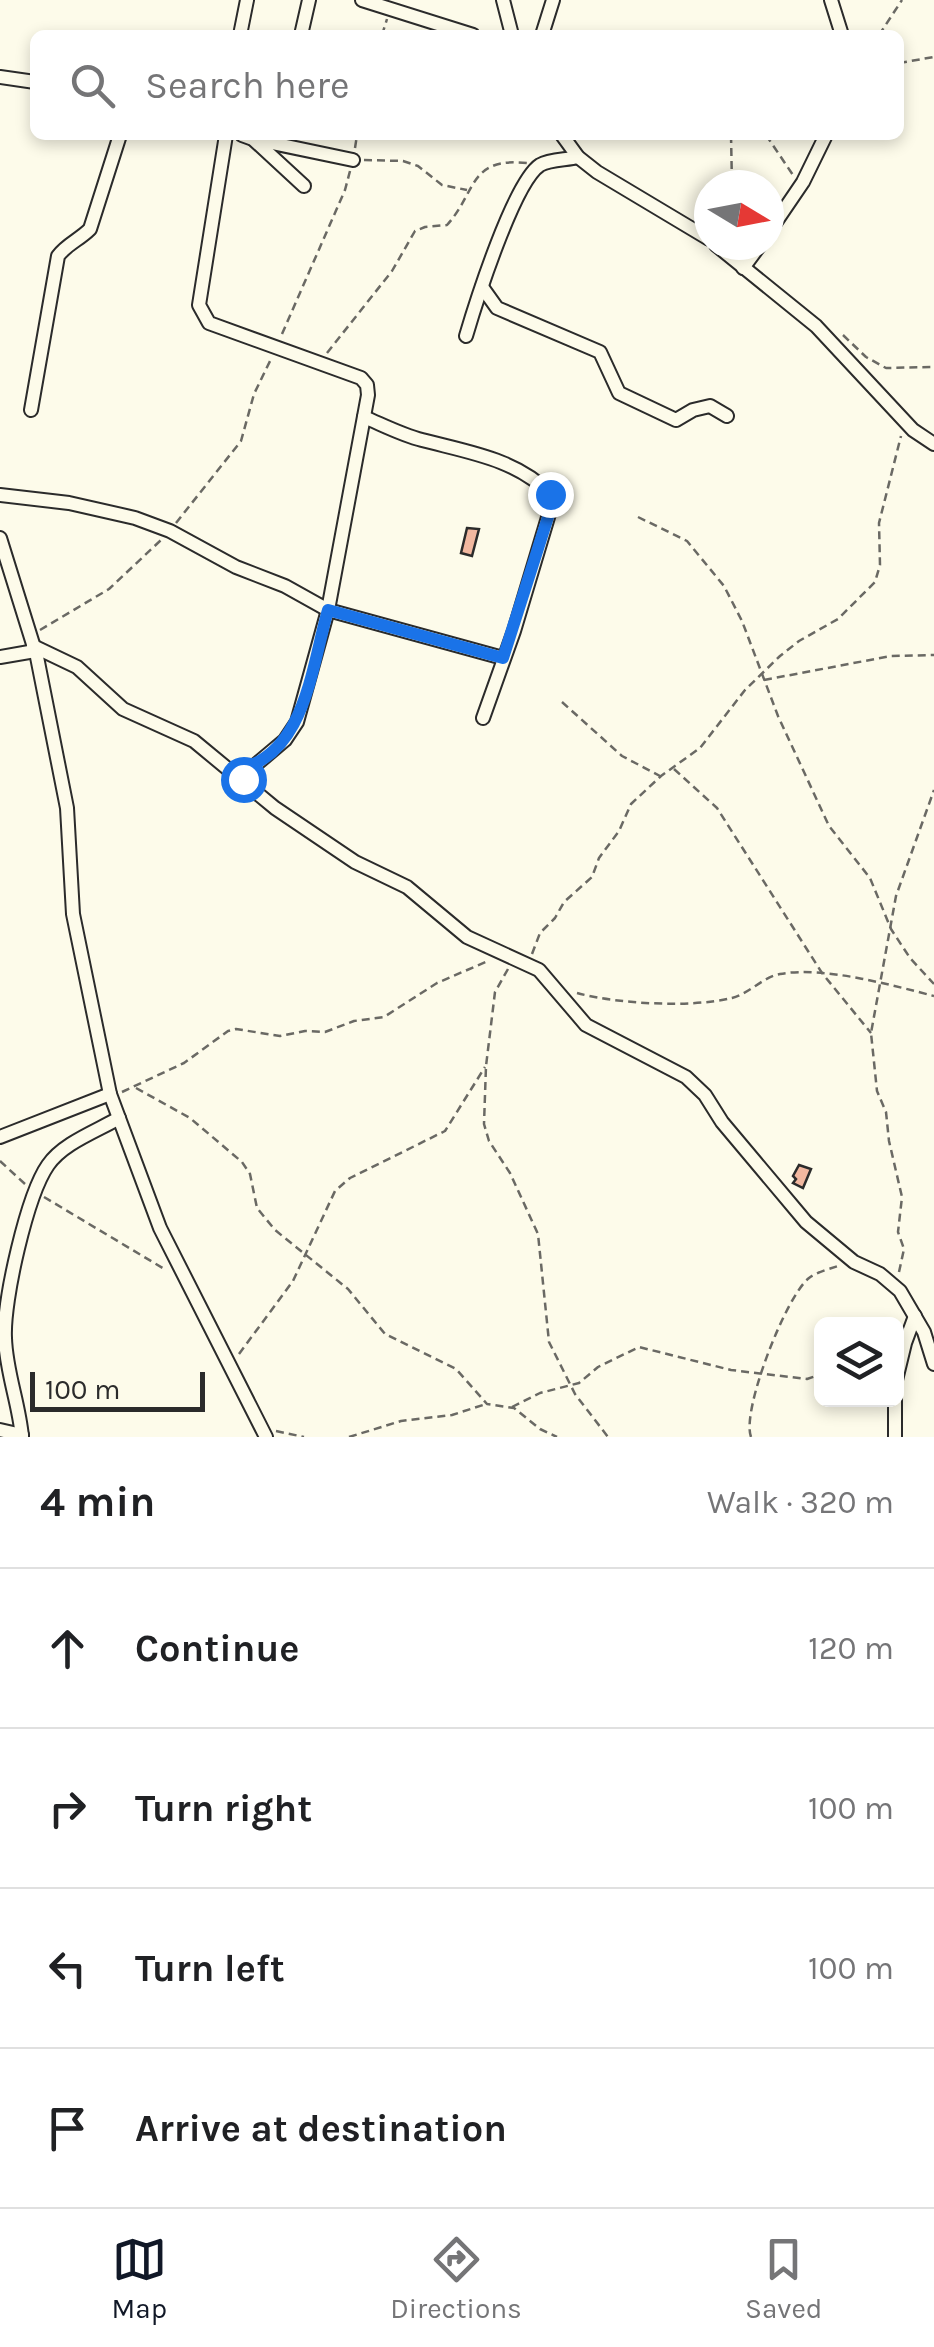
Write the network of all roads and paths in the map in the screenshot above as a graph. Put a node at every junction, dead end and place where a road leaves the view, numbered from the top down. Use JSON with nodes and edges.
{"nodes":[{"id":1,"x":247,"y":0,"type":"edge"},
{"id":2,"x":309,"y":0,"type":"edge"},
{"id":3,"x":362,"y":0,"type":"edge"},
{"id":4,"x":504,"y":0,"type":"edge"},
{"id":5,"x":553,"y":0,"type":"edge"},
{"id":6,"x":831,"y":0,"type":"edge"},
{"id":7,"x":902,"y":0,"type":"edge"},
{"id":8,"x":390,"y":8,"type":"junction"},
{"id":9,"x":241,"y":30,"type":"edge"},
{"id":10,"x":302,"y":30,"type":"edge"},
{"id":11,"x":383,"y":30,"type":"edge"},
{"id":12,"x":458,"y":30,"type":"edge"},
{"id":13,"x":511,"y":30,"type":"edge"},
{"id":14,"x":544,"y":30,"type":"edge"},
{"id":15,"x":840,"y":30,"type":"edge"},
{"id":16,"x":882,"y":30,"type":"edge"},
{"id":17,"x":934,"y":57,"type":"edge"},
{"id":18,"x":904,"y":63,"type":"edge"},
{"id":19,"x":0,"y":77,"type":"edge"},
{"id":20,"x":30,"y":81,"type":"edge"},
{"id":21,"x":118,"y":140,"type":"edge"},
{"id":22,"x":225,"y":140,"type":"edge"},
{"id":23,"x":251,"y":140,"type":"edge"},
{"id":24,"x":262,"y":140,"type":"edge"},
{"id":25,"x":566,"y":140,"type":"edge"},
{"id":26,"x":731,"y":140,"type":"edge"},
{"id":27,"x":770,"y":140,"type":"edge"},
{"id":28,"x":823,"y":140,"type":"edge"},
{"id":29,"x":578,"y":157,"type":"junction"},
{"id":30,"x":352,"y":160,"type":"junction"},
{"id":31,"x":538,"y":166,"type":"junction"},
{"id":32,"x":732,"y":170,"type":"edge"},
{"id":33,"x":304,"y":186,"type":"dead end"},
{"id":34,"x":799,"y":188,"type":"junction"},
{"id":35,"x":467,"y":190,"type":"junction"},
{"id":36,"x":784,"y":210,"type":"edge"},
{"id":37,"x":694,"y":230,"type":"edge"},
{"id":38,"x":734,"y":260,"type":"edge"},
{"id":39,"x":749,"y":260,"type":"edge"},
{"id":40,"x":743,"y":268,"type":"junction"},
{"id":41,"x":482,"y":287,"type":"junction"},
{"id":42,"x":816,"y":326,"type":"junction"},
{"id":43,"x":466,"y":336,"type":"dead end"},
{"id":44,"x":277,"y":346,"type":"junction"},
{"id":45,"x":320,"y":362,"type":"junction"},
{"id":46,"x":934,"y":367,"type":"edge"},
{"id":47,"x":31,"y":410,"type":"dead end"},
{"id":48,"x":894,"y":412,"type":"junction"},
{"id":49,"x":727,"y":416,"type":"dead end"},
{"id":50,"x":364,"y":417,"type":"junction"},
{"id":51,"x":934,"y":444,"type":"edge"},
{"id":52,"x":0,"y":495,"type":"edge"},
{"id":53,"x":638,"y":517,"type":"dead end"},
{"id":54,"x":170,"y":531,"type":"junction"},
{"id":55,"x":0,"y":538,"type":"edge"},
{"id":56,"x":328,"y":610,"type":"junction"},
{"id":57,"x":33,"y":644,"type":"junction"},
{"id":58,"x":934,"y":655,"type":"edge"},
{"id":59,"x":0,"y":657,"type":"edge"},
{"id":60,"x":503,"y":658,"type":"junction"},
{"id":61,"x":761,"y":674,"type":"junction"},
{"id":62,"x":764,"y":680,"type":"junction"},
{"id":63,"x":562,"y":702,"type":"dead end"},
{"id":64,"x":483,"y":718,"type":"dead end"},
{"id":65,"x":673,"y":768,"type":"junction"},
{"id":66,"x":232,"y":771,"type":"junction"},
{"id":67,"x":661,"y":776,"type":"junction"},
{"id":68,"x":934,"y":790,"type":"edge"},
{"id":69,"x":891,"y":928,"type":"junction"},
{"id":70,"x":509,"y":956,"type":"junction"},
{"id":71,"x":528,"y":965,"type":"junction"},
{"id":72,"x":822,"y":973,"type":"junction"},
{"id":73,"x":934,"y":984,"type":"edge"},
{"id":74,"x":881,"y":985,"type":"junction"},
{"id":75,"x":556,"y":988,"type":"junction"},
{"id":76,"x":934,"y":996,"type":"edge"},
{"id":77,"x":871,"y":1033,"type":"junction"},
{"id":78,"x":486,"y":1066,"type":"junction"},
{"id":79,"x":136,"y":1088,"type":"junction"},
{"id":80,"x":110,"y":1094,"type":"junction"},
{"id":81,"x":119,"y":1118,"type":"junction"},
{"id":82,"x":0,"y":1136,"type":"edge"},
{"id":83,"x":0,"y":1162,"type":"edge"},
{"id":84,"x":35,"y":1192,"type":"junction"},
{"id":85,"x":306,"y":1253,"type":"junction"},
{"id":86,"x":854,"y":1262,"type":"junction"},
{"id":87,"x":184,"y":1278,"type":"junction"},
{"id":88,"x":895,"y":1286,"type":"junction"},
{"id":89,"x":916,"y":1316,"type":"junction"},
{"id":90,"x":904,"y":1354,"type":"edge"},
{"id":91,"x":230,"y":1364,"type":"junction"},
{"id":92,"x":934,"y":1364,"type":"edge"},
{"id":93,"x":764,"y":1372,"type":"junction"},
{"id":94,"x":814,"y":1377,"type":"edge"},
{"id":95,"x":572,"y":1386,"type":"junction"},
{"id":96,"x":487,"y":1404,"type":"junction"},
{"id":97,"x":510,"y":1407,"type":"junction"},
{"id":98,"x":895,"y":1407,"type":"edge"},
{"id":99,"x":0,"y":1430,"type":"edge"},
{"id":100,"x":265,"y":1433,"type":"edge"},
{"id":101,"x":22,"y":1436,"type":"edge"},
{"id":102,"x":304,"y":1437,"type":"edge"},
{"id":103,"x":349,"y":1437,"type":"edge"},
{"id":104,"x":557,"y":1437,"type":"edge"},
{"id":105,"x":608,"y":1437,"type":"edge"},
{"id":106,"x":752,"y":1437,"type":"edge"},
{"id":107,"x":895,"y":1437,"type":"edge"}],
"edges":[{"from":1,"to":9,"type":"street"},
{"from":2,"to":10,"type":"street"},
{"from":3,"to":8,"type":"street"},
{"from":4,"to":13,"type":"street"},
{"from":5,"to":14,"type":"street"},
{"from":6,"to":15,"type":"street"},
{"from":7,"to":16,"type":"path"},
{"from":8,"to":11,"type":"path"},
{"from":8,"to":12,"type":"street"},
{"from":17,"to":18,"type":"path"},
{"from":19,"to":20,"type":"street"},
{"from":21,"to":47,"type":"street"},
{"from":22,"to":44,"type":"street"},
{"from":23,"to":33,"type":"street"},
{"from":24,"to":30,"type":"street"},
{"from":25,"to":29,"type":"street"},
{"from":26,"to":32,"type":"path"},
{"from":27,"to":34,"type":"path"},
{"from":28,"to":34,"type":"street"},
{"from":29,"to":31,"type":"street"},
{"from":29,"to":37,"type":"street"},
{"from":30,"to":35,"type":"path"},
{"from":30,"to":44,"type":"path"},
{"from":31,"to":35,"type":"path"},
{"from":31,"to":41,"type":"street"},
{"from":34,"to":36,"type":"street"},
{"from":35,"to":45,"type":"path"},
{"from":38,"to":40,"type":"street"},
{"from":39,"to":40,"type":"street"},
{"from":40,"to":42,"type":"street"},
{"from":41,"to":43,"type":"street"},
{"from":41,"to":49,"type":"street"},
{"from":42,"to":46,"type":"path"},
{"from":42,"to":48,"type":"street"},
{"from":44,"to":45,"type":"street"},
{"from":44,"to":54,"type":"path"},
{"from":45,"to":50,"type":"street"},
{"from":48,"to":51,"type":"street"},
{"from":48,"to":61,"type":"path"},
{"from":50,"to":56,"type":"street"},
{"from":50,"to":60,"type":"street"},
{"from":52,"to":54,"type":"street"},
{"from":53,"to":61,"type":"path"},
{"from":54,"to":56,"type":"street"},
{"from":54,"to":57,"type":"path"},
{"from":55,"to":57,"type":"street"},
{"from":56,"to":60,"type":"street"},
{"from":56,"to":66,"type":"street"},
{"from":57,"to":59,"type":"street"},
{"from":57,"to":66,"type":"street"},
{"from":57,"to":80,"type":"street"},
{"from":58,"to":62,"type":"path"},
{"from":60,"to":64,"type":"street"},
{"from":61,"to":62,"type":"path"},
{"from":61,"to":65,"type":"path"},
{"from":62,"to":69,"type":"path"},
{"from":63,"to":67,"type":"path"},
{"from":65,"to":67,"type":"path"},
{"from":65,"to":72,"type":"path"},
{"from":66,"to":70,"type":"street"},
{"from":67,"to":71,"type":"path"},
{"from":68,"to":69,"type":"path"},
{"from":69,"to":73,"type":"path"},
{"from":69,"to":74,"type":"path"},
{"from":70,"to":71,"type":"street"},
{"from":70,"to":78,"type":"path"},
{"from":70,"to":79,"type":"path"},
{"from":71,"to":75,"type":"street"},
{"from":72,"to":74,"type":"path"},
{"from":72,"to":75,"type":"path"},
{"from":72,"to":77,"type":"path"},
{"from":74,"to":76,"type":"path"},
{"from":74,"to":77,"type":"path"},
{"from":75,"to":86,"type":"street"},
{"from":77,"to":88,"type":"path"},
{"from":78,"to":85,"type":"path"},
{"from":78,"to":95,"type":"path"},
{"from":79,"to":80,"type":"path"},
{"from":79,"to":85,"type":"path"},
{"from":80,"to":81,"type":"street"},
{"from":80,"to":82,"type":"street"},
{"from":81,"to":84,"type":"street"},
{"from":81,"to":87,"type":"street"},
{"from":83,"to":84,"type":"path"},
{"from":84,"to":87,"type":"path"},
{"from":84,"to":101,"type":"street"},
{"from":85,"to":91,"type":"path"},
{"from":85,"to":96,"type":"path"},
{"from":86,"to":88,"type":"street"},
{"from":86,"to":93,"type":"path"},
{"from":87,"to":91,"type":"street"},
{"from":88,"to":89,"type":"street"},
{"from":89,"to":90,"type":"street"},
{"from":89,"to":92,"type":"street"},
{"from":91,"to":100,"type":"street"},
{"from":93,"to":94,"type":"path"},
{"from":93,"to":95,"type":"path"},
{"from":93,"to":106,"type":"path"},
{"from":95,"to":97,"type":"path"},
{"from":95,"to":105,"type":"path"},
{"from":96,"to":97,"type":"path"},
{"from":96,"to":103,"type":"path"},
{"from":97,"to":104,"type":"path"},
{"from":98,"to":107,"type":"street"},
{"from":99,"to":101,"type":"street"},
{"from":100,"to":102,"type":"path"}]}
